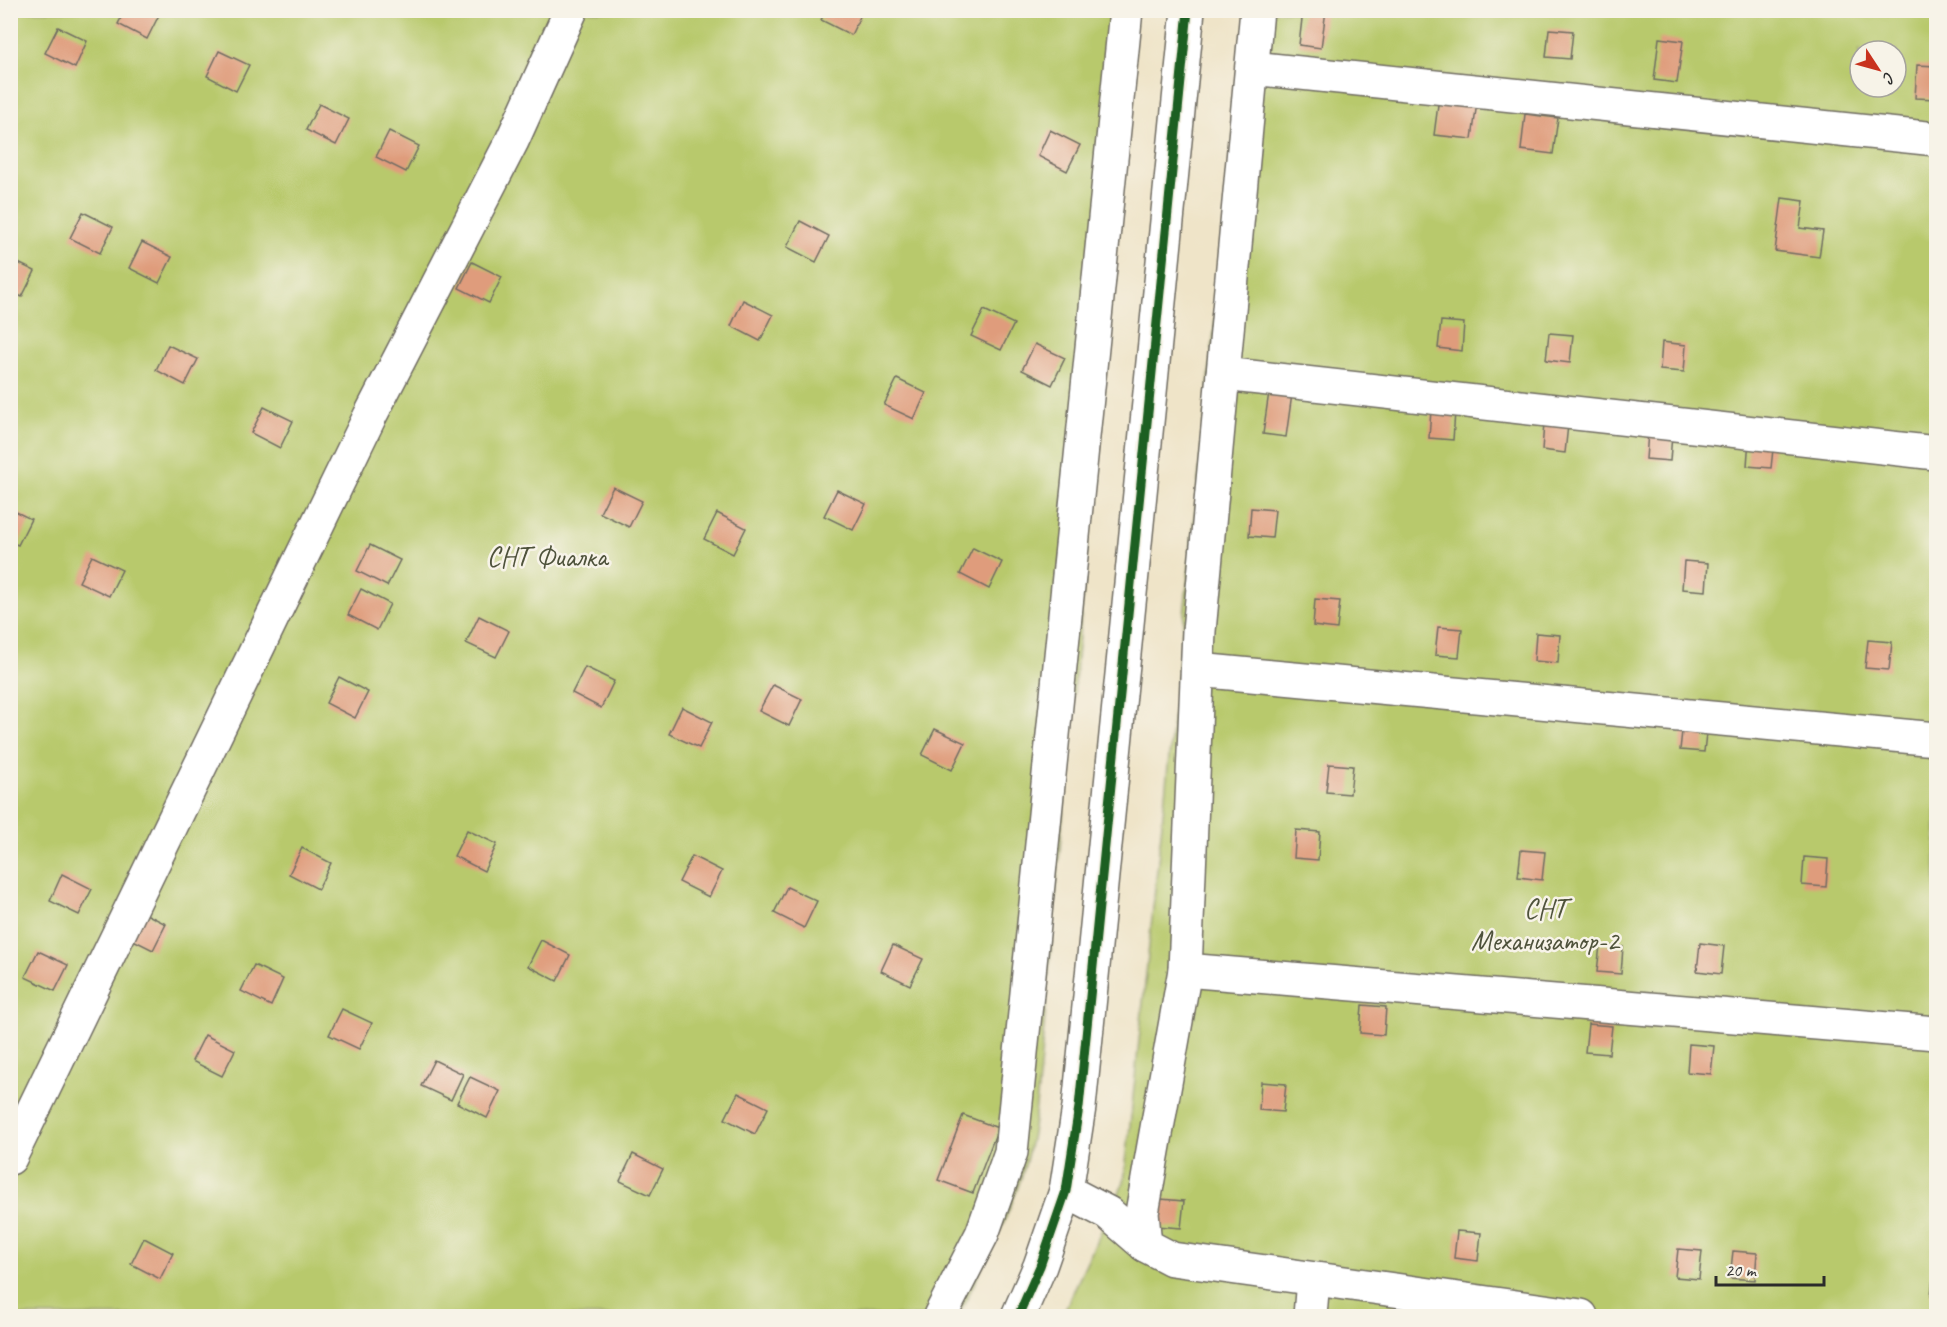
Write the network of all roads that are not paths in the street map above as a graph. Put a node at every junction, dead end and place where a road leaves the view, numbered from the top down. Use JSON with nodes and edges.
{"nodes":[{"id":1,"x":571,"y":10,"type":"edge"},
{"id":2,"x":1126,"y":10,"type":"edge"},
{"id":3,"x":1188,"y":10,"type":"edge"},
{"id":4,"x":1257,"y":10,"type":"edge"},
{"id":5,"x":1252,"y":68,"type":"junction"},
{"id":6,"x":1936,"y":138,"type":"edge"},
{"id":7,"x":1223,"y":374,"type":"junction"},
{"id":8,"x":1936,"y":453,"type":"edge"},
{"id":9,"x":1198,"y":669,"type":"junction"},
{"id":10,"x":1936,"y":738,"type":"edge"},
{"id":11,"x":1185,"y":970,"type":"junction"},
{"id":12,"x":1936,"y":1033,"type":"edge"},
{"id":13,"x":10,"y":1158,"type":"edge"},
{"id":14,"x":1066,"y":1191,"type":"junction"},
{"id":15,"x":1146,"y":1245,"type":"junction"},
{"id":16,"x":1313,"y":1279,"type":"junction"},
{"id":17,"x":940,"y":1317,"type":"edge"},
{"id":18,"x":1018,"y":1317,"type":"edge"},
{"id":19,"x":1310,"y":1317,"type":"edge"},
{"id":20,"x":1581,"y":1317,"type":"edge"}],
"edges":[{"from":1,"to":13,"type":"street"},
{"from":2,"to":17,"type":"street"},
{"from":3,"to":14,"type":"street"},
{"from":4,"to":5,"type":"street"},
{"from":5,"to":6,"type":"street"},
{"from":5,"to":7,"type":"street"},
{"from":7,"to":8,"type":"street"},
{"from":7,"to":9,"type":"street"},
{"from":9,"to":10,"type":"street"},
{"from":9,"to":11,"type":"street"},
{"from":11,"to":12,"type":"street"},
{"from":11,"to":15,"type":"street"},
{"from":14,"to":15,"type":"street"},
{"from":14,"to":18,"type":"street"},
{"from":15,"to":16,"type":"street"},
{"from":16,"to":19,"type":"street"},
{"from":16,"to":20,"type":"street"}]}
